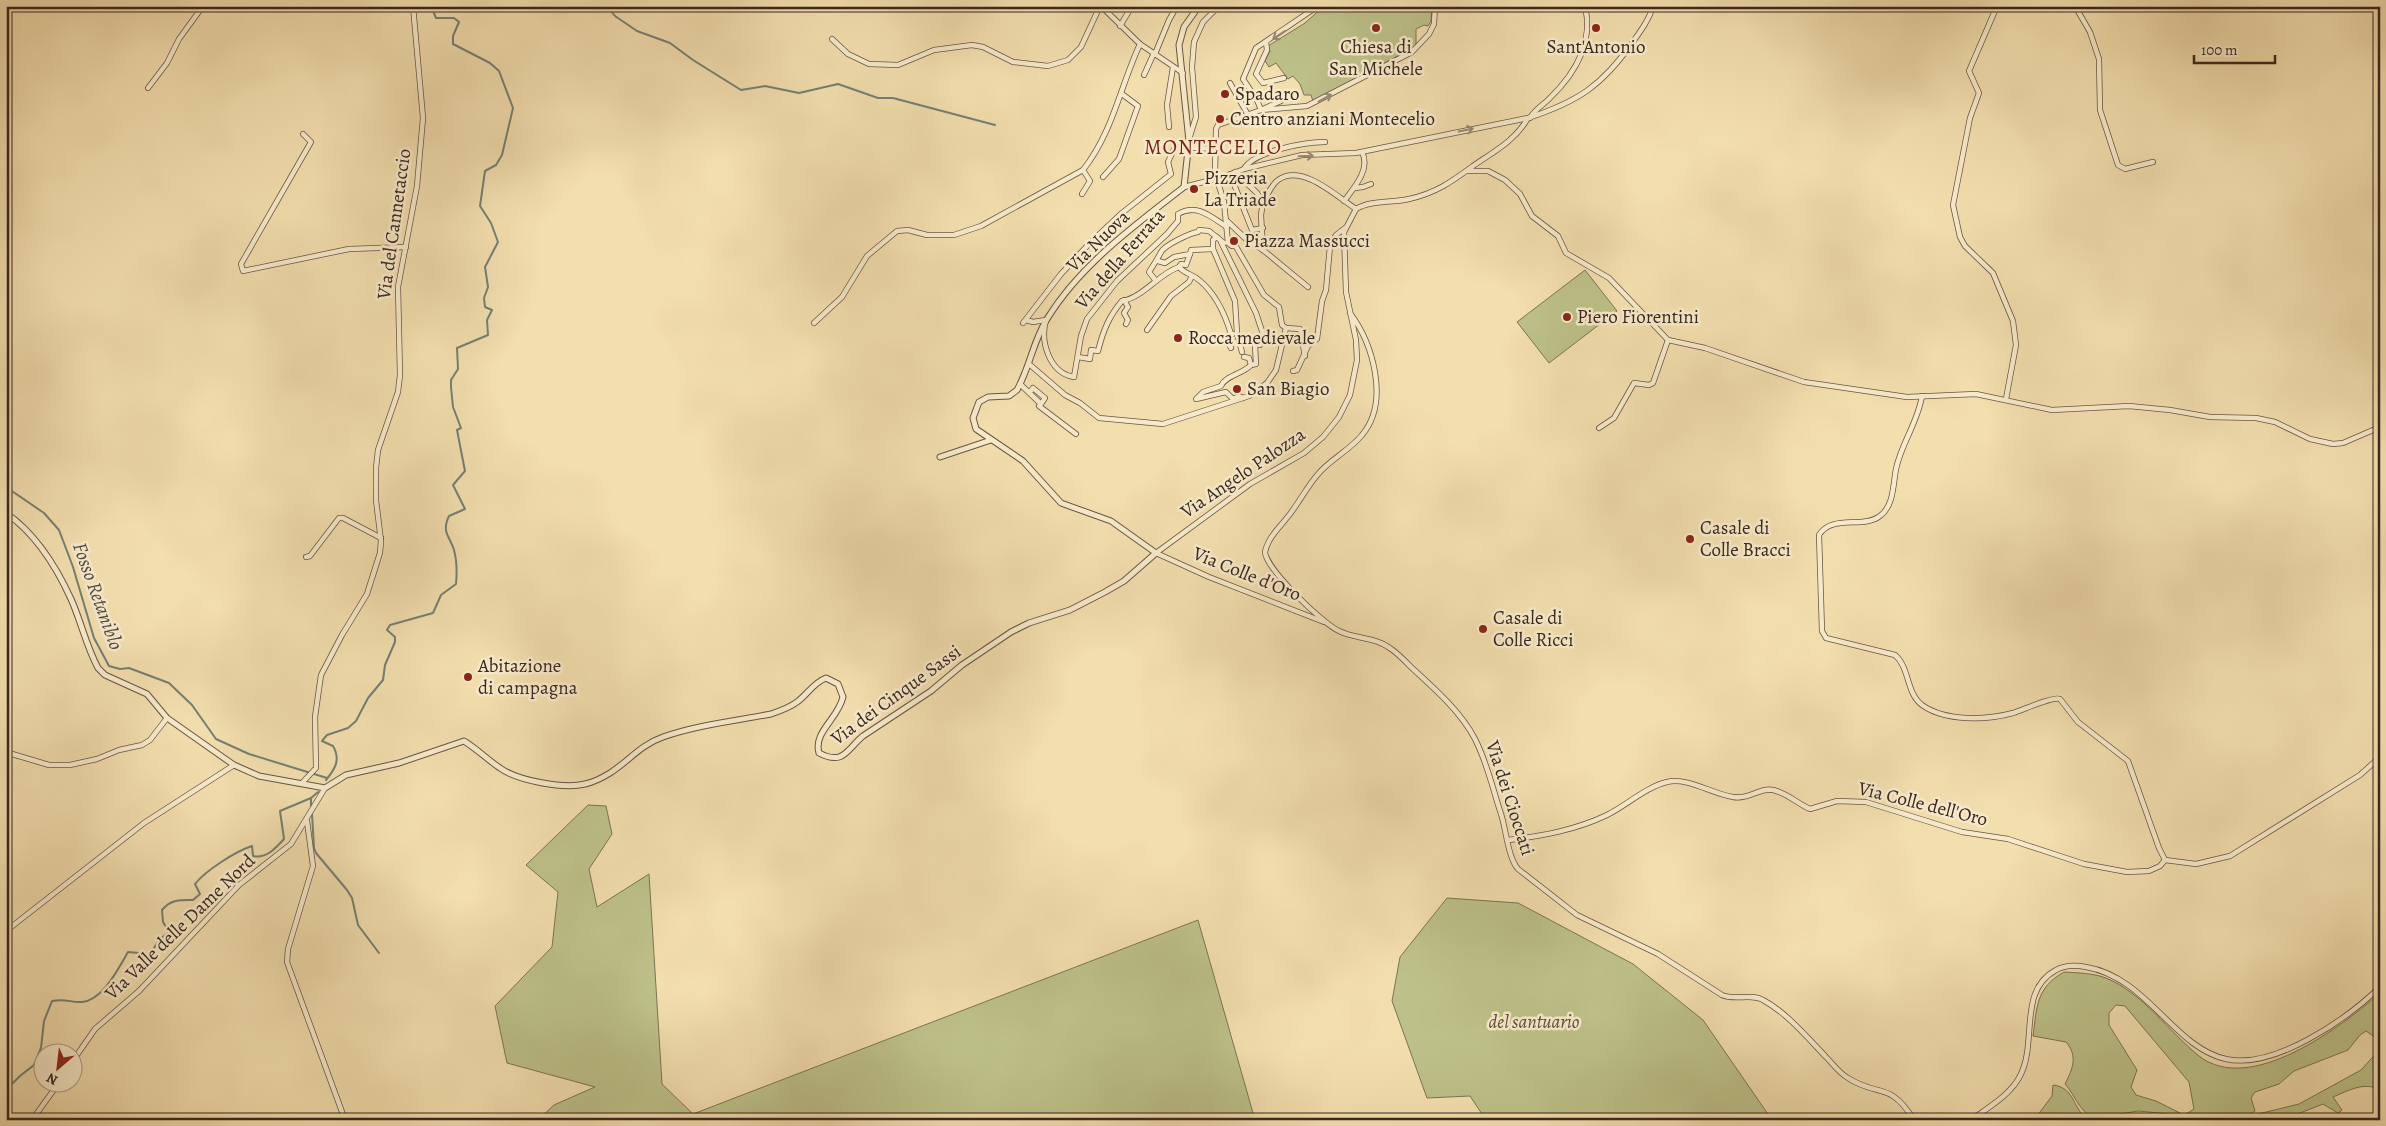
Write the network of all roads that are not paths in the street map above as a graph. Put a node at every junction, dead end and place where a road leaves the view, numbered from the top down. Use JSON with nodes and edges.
{"nodes":[{"id":1,"x":203,"y":6,"type":"edge"},
{"id":2,"x":413,"y":6,"type":"edge"},
{"id":3,"x":1100,"y":6,"type":"edge"},
{"id":4,"x":1132,"y":6,"type":"edge"},
{"id":5,"x":1177,"y":6,"type":"edge"},
{"id":6,"x":1198,"y":6,"type":"edge"},
{"id":7,"x":1219,"y":6,"type":"edge"},
{"id":8,"x":1318,"y":6,"type":"edge"},
{"id":9,"x":1435,"y":6,"type":"edge"},
{"id":10,"x":1585,"y":6,"type":"edge"},
{"id":11,"x":1653,"y":6,"type":"edge"},
{"id":12,"x":1997,"y":6,"type":"edge"},
{"id":13,"x":2075,"y":6,"type":"edge"},
{"id":14,"x":1120,"y":26,"type":"junction"},
{"id":15,"x":832,"y":39,"type":"dead end"},
{"id":16,"x":1266,"y":42,"type":"junction"},
{"id":17,"x":1140,"y":44,"type":"junction"},
{"id":18,"x":1154,"y":53,"type":"junction"},
{"id":19,"x":1173,"y":67,"type":"junction"},
{"id":20,"x":1183,"y":73,"type":"junction"},
{"id":21,"x":1144,"y":74,"type":"dead end"},
{"id":22,"x":1284,"y":78,"type":"dead end"},
{"id":23,"x":1230,"y":83,"type":"dead end"},
{"id":24,"x":148,"y":88,"type":"dead end"},
{"id":25,"x":1122,"y":94,"type":"junction"},
{"id":26,"x":1280,"y":101,"type":"dead end"},
{"id":27,"x":1261,"y":110,"type":"junction"},
{"id":28,"x":1248,"y":115,"type":"junction"},
{"id":29,"x":1529,"y":118,"type":"junction"},
{"id":30,"x":1169,"y":127,"type":"dead end"},
{"id":31,"x":303,"y":134,"type":"dead end"},
{"id":32,"x":1189,"y":140,"type":"junction"},
{"id":33,"x":1325,"y":142,"type":"dead end"},
{"id":34,"x":1188,"y":148,"type":"junction"},
{"id":35,"x":1215,"y":150,"type":"junction"},
{"id":36,"x":1362,"y":152,"type":"junction"},
{"id":37,"x":2153,"y":162,"type":"dead end"},
{"id":38,"x":1244,"y":169,"type":"junction"},
{"id":39,"x":1083,"y":170,"type":"junction"},
{"id":40,"x":1467,"y":171,"type":"junction"},
{"id":41,"x":1228,"y":175,"type":"junction"},
{"id":42,"x":1103,"y":177,"type":"dead end"},
{"id":43,"x":1216,"y":180,"type":"junction"},
{"id":44,"x":1371,"y":184,"type":"dead end"},
{"id":45,"x":1184,"y":187,"type":"junction"},
{"id":46,"x":1355,"y":188,"type":"junction"},
{"id":47,"x":1082,"y":194,"type":"dead end"},
{"id":48,"x":1344,"y":201,"type":"junction"},
{"id":49,"x":1263,"y":202,"type":"junction"},
{"id":50,"x":1356,"y":209,"type":"junction"},
{"id":51,"x":1225,"y":219,"type":"junction"},
{"id":52,"x":1227,"y":227,"type":"junction"},
{"id":53,"x":1263,"y":228,"type":"junction"},
{"id":54,"x":1345,"y":228,"type":"junction"},
{"id":55,"x":1252,"y":230,"type":"junction"},
{"id":56,"x":1217,"y":237,"type":"junction"},
{"id":57,"x":1246,"y":239,"type":"junction"},
{"id":58,"x":1221,"y":242,"type":"junction"},
{"id":59,"x":1228,"y":243,"type":"junction"},
{"id":60,"x":406,"y":247,"type":"junction"},
{"id":61,"x":1213,"y":249,"type":"junction"},
{"id":62,"x":1264,"y":250,"type":"junction"},
{"id":63,"x":1190,"y":254,"type":"junction"},
{"id":64,"x":1158,"y":261,"type":"junction"},
{"id":65,"x":1179,"y":267,"type":"junction"},
{"id":66,"x":1192,"y":276,"type":"junction"},
{"id":67,"x":1156,"y":281,"type":"junction"},
{"id":68,"x":1308,"y":287,"type":"dead end"},
{"id":69,"x":1124,"y":300,"type":"junction"},
{"id":70,"x":1350,"y":313,"type":"junction"},
{"id":71,"x":1046,"y":320,"type":"junction"},
{"id":72,"x":814,"y":323,"type":"dead end"},
{"id":73,"x":1126,"y":324,"type":"dead end"},
{"id":74,"x":1286,"y":328,"type":"junction"},
{"id":75,"x":1147,"y":330,"type":"dead end"},
{"id":76,"x":1236,"y":333,"type":"junction"},
{"id":77,"x":1231,"y":334,"type":"junction"},
{"id":78,"x":1668,"y":340,"type":"junction"},
{"id":79,"x":1231,"y":348,"type":"dead end"},
{"id":80,"x":1305,"y":356,"type":"junction"},
{"id":81,"x":1078,"y":357,"type":"junction"},
{"id":82,"x":1029,"y":364,"type":"junction"},
{"id":83,"x":1251,"y":365,"type":"junction"},
{"id":84,"x":1293,"y":371,"type":"dead end"},
{"id":85,"x":1020,"y":384,"type":"junction"},
{"id":86,"x":1922,"y":396,"type":"junction"},
{"id":87,"x":1243,"y":398,"type":"junction"},
{"id":88,"x":2006,"y":399,"type":"junction"},
{"id":89,"x":2380,"y":427,"type":"edge"},
{"id":90,"x":1599,"y":428,"type":"dead end"},
{"id":91,"x":1076,"y":434,"type":"dead end"},
{"id":92,"x":991,"y":440,"type":"junction"},
{"id":93,"x":940,"y":457,"type":"dead end"},
{"id":94,"x":6,"y":513,"type":"edge"},
{"id":95,"x":381,"y":538,"type":"junction"},
{"id":96,"x":1156,"y":552,"type":"junction"},
{"id":97,"x":306,"y":557,"type":"dead end"},
{"id":98,"x":1327,"y":623,"type":"junction"},
{"id":99,"x":166,"y":718,"type":"junction"},
{"id":100,"x":6,"y":755,"type":"edge"},
{"id":101,"x":2380,"y":757,"type":"edge"},
{"id":102,"x":234,"y":765,"type":"junction"},
{"id":103,"x":302,"y":782,"type":"junction"},
{"id":104,"x":324,"y":788,"type":"junction"},
{"id":105,"x":307,"y":821,"type":"junction"},
{"id":106,"x":1508,"y":840,"type":"junction"},
{"id":107,"x":2165,"y":860,"type":"junction"},
{"id":108,"x":6,"y":931,"type":"edge"},
{"id":109,"x":2380,"y":987,"type":"edge"},
{"id":110,"x":82,"y":1048,"type":"edge"},
{"id":111,"x":51,"y":1094,"type":"edge"},
{"id":112,"x":32,"y":1120,"type":"edge"},
{"id":113,"x":345,"y":1120,"type":"edge"},
{"id":114,"x":1914,"y":1120,"type":"edge"},
{"id":115,"x":1972,"y":1120,"type":"edge"}],
"edges":[{"from":1,"to":24,"type":"street"},
{"from":2,"to":60,"type":"street","name":"Via del Cannetaccio"},
{"from":3,"to":14,"type":"street"},
{"from":3,"to":15,"type":"street"},
{"from":4,"to":14,"type":"street"},
{"from":5,"to":18,"type":"street"},
{"from":6,"to":20,"type":"street"},
{"from":7,"to":32,"type":"street"},
{"from":8,"to":16,"type":"street","one_way":true},
{"from":27,"to":9,"type":"street","one_way":true},
{"from":10,"to":29,"type":"street"},
{"from":11,"to":29,"type":"street"},
{"from":12,"to":88,"type":"street"},
{"from":13,"to":37,"type":"street"},
{"from":14,"to":17,"type":"street"},
{"from":16,"to":22,"type":"street"},
{"from":16,"to":27,"type":"street"},
{"from":17,"to":18,"type":"street"},
{"from":17,"to":25,"type":"street"},
{"from":18,"to":19,"type":"street"},
{"from":18,"to":21,"type":"street"},
{"from":19,"to":20,"type":"street"},
{"from":19,"to":30,"type":"street"},
{"from":20,"to":32,"type":"street"},
{"from":23,"to":28,"type":"street"},
{"from":25,"to":39,"type":"street"},
{"from":25,"to":42,"type":"street"},
{"from":26,"to":27,"type":"street"},
{"from":27,"to":28,"type":"street"},
{"from":28,"to":35,"type":"street"},
{"from":36,"to":29,"type":"street","one_way":true},
{"from":29,"to":40,"type":"street"},
{"from":31,"to":60,"type":"street"},
{"from":32,"to":34,"type":"street"},
{"from":33,"to":38,"type":"street"},
{"from":34,"to":35,"type":"street"},
{"from":34,"to":45,"type":"street"},
{"from":34,"to":71,"type":"street"},
{"from":35,"to":43,"type":"street"},
{"from":38,"to":36,"type":"street","one_way":true},
{"from":36,"to":46,"type":"street"},
{"from":38,"to":41,"type":"street"},
{"from":39,"to":47,"type":"street"},
{"from":39,"to":72,"type":"street"},
{"from":40,"to":50,"type":"street"},
{"from":40,"to":78,"type":"street"},
{"from":41,"to":43,"type":"street"},
{"from":41,"to":49,"type":"street"},
{"from":41,"to":55,"type":"street"},
{"from":43,"to":45,"type":"street"},
{"from":43,"to":51,"type":"street"},
{"from":44,"to":46,"type":"street"},
{"from":45,"to":71,"type":"street","name":"Via Nuova"},
{"from":46,"to":48,"type":"street"},
{"from":48,"to":49,"type":"street"},
{"from":48,"to":50,"type":"street"},
{"from":49,"to":53,"type":"street"},
{"from":50,"to":54,"type":"street"},
{"from":51,"to":52,"type":"street"},
{"from":51,"to":57,"type":"street"},
{"from":52,"to":59,"type":"street"},
{"from":52,"to":81,"type":"street","name":"Via della Ferrata"},
{"from":53,"to":55,"type":"street"},
{"from":53,"to":62,"type":"street"},
{"from":54,"to":70,"type":"street","name":"Via Angelo Palozza"},
{"from":54,"to":80,"type":"street"},
{"from":55,"to":57,"type":"street"},
{"from":56,"to":58,"type":"street"},
{"from":56,"to":61,"type":"street"},
{"from":56,"to":64,"type":"street"},
{"from":57,"to":62,"type":"street"},
{"from":58,"to":59,"type":"street"},
{"from":58,"to":83,"type":"street"},
{"from":59,"to":74,"type":"street"},
{"from":60,"to":95,"type":"street","name":"Via del Cannetaccio"},
{"from":61,"to":63,"type":"street"},
{"from":61,"to":76,"type":"street"},
{"from":62,"to":68,"type":"street"},
{"from":63,"to":64,"type":"street"},
{"from":63,"to":65,"type":"street"},
{"from":64,"to":67,"type":"street"},
{"from":65,"to":66,"type":"street"},
{"from":65,"to":67,"type":"street"},
{"from":66,"to":75,"type":"street"},
{"from":66,"to":77,"type":"street"},
{"from":67,"to":69,"type":"street"},
{"from":69,"to":73,"type":"street"},
{"from":69,"to":81,"type":"street"},
{"from":70,"to":96,"type":"street","name":"Via Angelo Palozza"},
{"from":70,"to":98,"type":"street","name":"Via dei Cioccati"},
{"from":71,"to":81,"type":"street","name":"Via della Ferrata"},
{"from":71,"to":82,"type":"street","name":"Via Nuova"},
{"from":74,"to":80,"type":"street"},
{"from":74,"to":87,"type":"street"},
{"from":76,"to":77,"type":"street"},
{"from":76,"to":83,"type":"street"},
{"from":77,"to":79,"type":"street"},
{"from":78,"to":86,"type":"street"},
{"from":78,"to":90,"type":"street"},
{"from":80,"to":84,"type":"street"},
{"from":82,"to":85,"type":"street","name":"Via Nuova"},
{"from":82,"to":87,"type":"street"},
{"from":83,"to":87,"type":"street"},
{"from":85,"to":91,"type":"street"},
{"from":85,"to":92,"type":"street"},
{"from":86,"to":88,"type":"street"},
{"from":86,"to":107,"type":"street"},
{"from":88,"to":89,"type":"street"},
{"from":92,"to":93,"type":"street"},
{"from":92,"to":96,"type":"street"},
{"from":94,"to":99,"type":"street"},
{"from":95,"to":97,"type":"street"},
{"from":95,"to":103,"type":"street","name":"Via del Cannetaccio"},
{"from":96,"to":98,"type":"street","name":"Via Colle d'Oro"},
{"from":96,"to":104,"type":"street","name":"Via dei Cinque Sassi"},
{"from":98,"to":106,"type":"street","name":"Via dei Cioccati"},
{"from":99,"to":100,"type":"street"},
{"from":99,"to":102,"type":"street"},
{"from":101,"to":107,"type":"street"},
{"from":102,"to":103,"type":"street"},
{"from":102,"to":108,"type":"street"},
{"from":103,"to":104,"type":"street"},
{"from":104,"to":105,"type":"street","name":"Via Valle delle Dame Nord"},
{"from":105,"to":110,"type":"street","name":"Via Valle delle Dame Nord"},
{"from":105,"to":113,"type":"street"},
{"from":106,"to":107,"type":"street","name":"Via Colle dell'Oro"},
{"from":106,"to":114,"type":"street","name":"Via dei Cioccati"},
{"from":109,"to":115,"type":"street"},
{"from":111,"to":112,"type":"street"}]}
